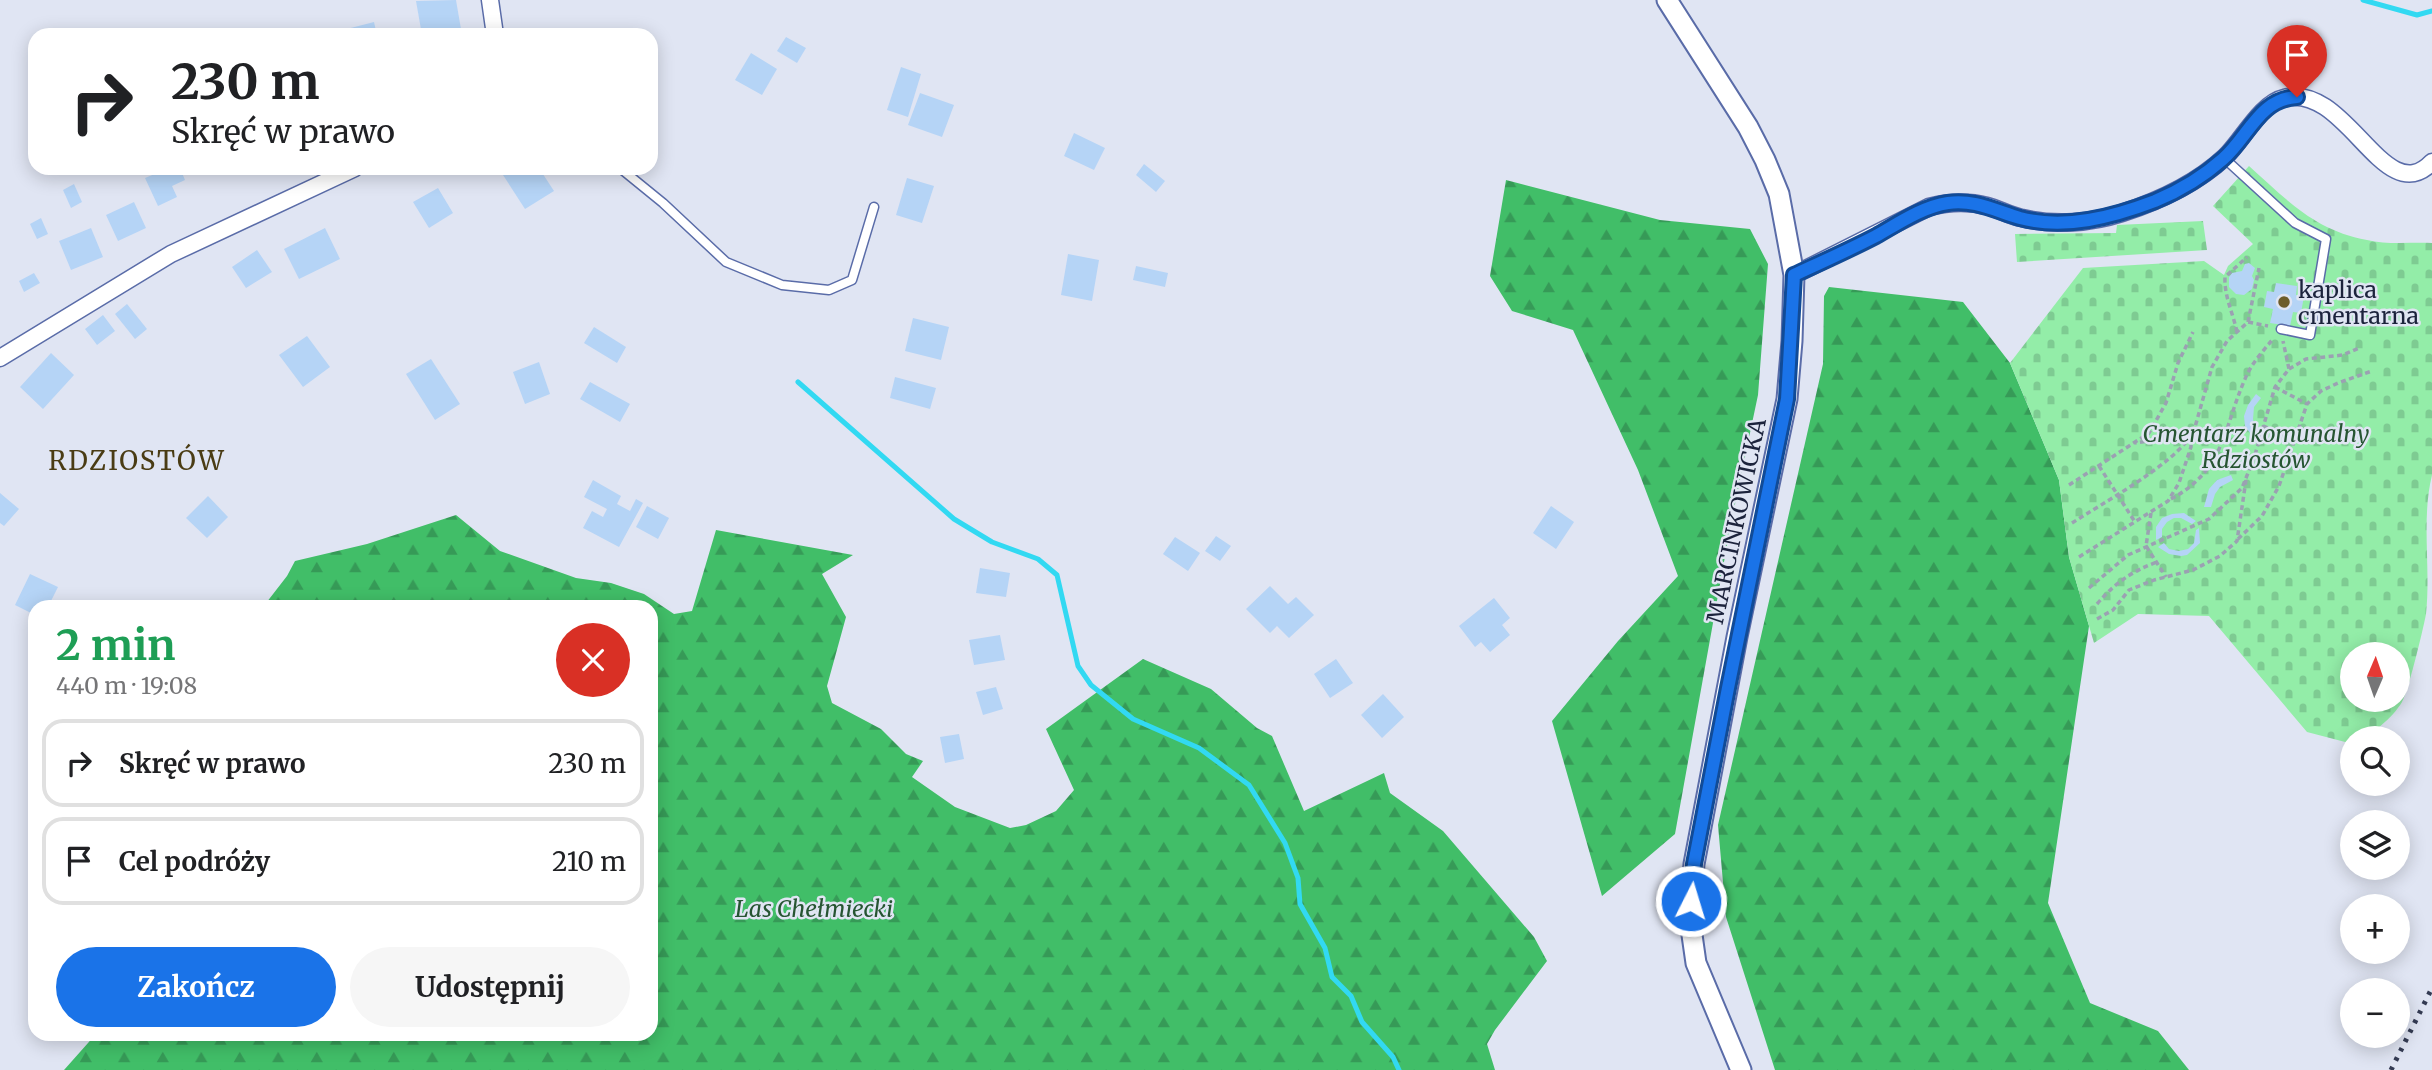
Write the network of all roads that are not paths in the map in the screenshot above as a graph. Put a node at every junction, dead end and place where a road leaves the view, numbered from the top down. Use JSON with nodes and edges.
{"nodes":[{"id":1,"x":489,"y":0,"type":"edge"},
{"id":2,"x":1667,"y":0,"type":"edge"},
{"id":3,"x":494,"y":28,"type":"edge"},
{"id":4,"x":2224,"y":158,"type":"junction"},
{"id":5,"x":2432,"y":162,"type":"edge"},
{"id":6,"x":340,"y":175,"type":"edge"},
{"id":7,"x":629,"y":175,"type":"edge"},
{"id":8,"x":874,"y":207,"type":"dead end"},
{"id":9,"x":1794,"y":275,"type":"junction"},
{"id":10,"x":2281,"y":329,"type":"road end"},
{"id":11,"x":0,"y":358,"type":"edge"},
{"id":12,"x":1741,"y":1070,"type":"edge"}],
"edges":[{"from":1,"to":3,"type":"street"},
{"from":2,"to":9,"type":"street","name":"MARCINKOWICKA"},
{"from":4,"to":5,"type":"street"},
{"from":4,"to":9,"type":"street"},
{"from":4,"to":10,"type":"lane"},
{"from":6,"to":11,"type":"street"},
{"from":7,"to":8,"type":"lane"},
{"from":9,"to":12,"type":"street","name":"MARCINKOWICKA"}]}
